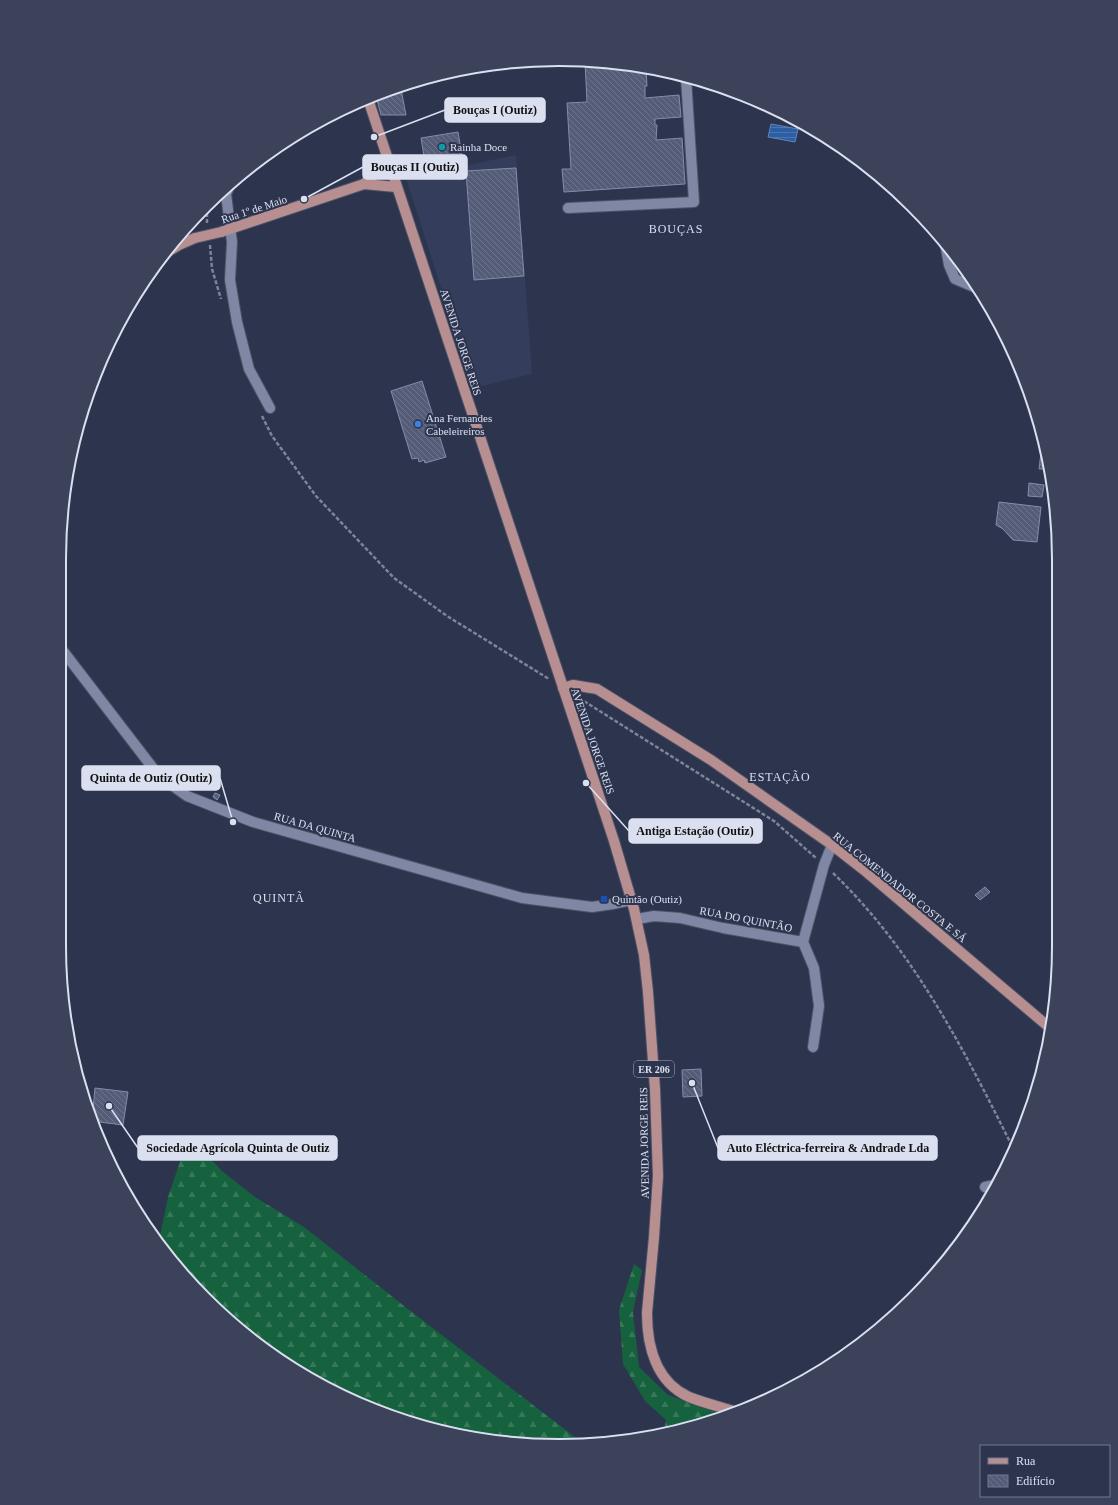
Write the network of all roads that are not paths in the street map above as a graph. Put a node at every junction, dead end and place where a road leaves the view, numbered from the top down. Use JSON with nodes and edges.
{"nodes":[{"id":1,"x":686,"y":83,"type":"edge"},
{"id":2,"x":370,"y":104,"type":"edge"},
{"id":3,"x":387,"y":161,"type":"junction"},
{"id":4,"x":364,"y":184,"type":"junction"},
{"id":5,"x":396,"y":187,"type":"junction"},
{"id":6,"x":226,"y":195,"type":"edge"},
{"id":7,"x":568,"y":208,"type":"dead end"},
{"id":8,"x":231,"y":229,"type":"junction"},
{"id":9,"x":179,"y":245,"type":"edge"},
{"id":10,"x":947,"y":256,"type":"edge"},
{"id":11,"x":968,"y":284,"type":"edge"},
{"id":12,"x":270,"y":408,"type":"dead end"},
{"id":13,"x":66,"y":655,"type":"edge"},
{"id":14,"x":563,"y":688,"type":"junction"},
{"id":15,"x":832,"y":845,"type":"junction"},
{"id":16,"x":632,"y":900,"type":"junction"},
{"id":17,"x":637,"y":919,"type":"junction"},
{"id":18,"x":803,"y":942,"type":"junction"},
{"id":19,"x":1046,"y":1024,"type":"edge"},
{"id":20,"x":813,"y":1047,"type":"dead end"},
{"id":21,"x":728,"y":1409,"type":"edge"}],
"edges":[{"from":1,"to":7,"type":"street"},
{"from":2,"to":3,"type":"main road","name":"AVENIDA JORGE REIS","number":"ER 206"},
{"from":3,"to":4,"type":"main road","name":"Rua 1º de Maio"},
{"from":3,"to":5,"type":"main road","name":"AVENIDA JORGE REIS","number":"ER 206"},
{"from":4,"to":5,"type":"main road","name":"Rua 1º de Maio"},
{"from":4,"to":8,"type":"main road","name":"Rua 1º de Maio"},
{"from":5,"to":14,"type":"main road","name":"AVENIDA JORGE REIS","number":"ER 206"},
{"from":6,"to":8,"type":"street"},
{"from":8,"to":9,"type":"main road","name":"Rua 1º de Maio","bridge":true},
{"from":8,"to":12,"type":"street"},
{"from":10,"to":11,"type":"street"},
{"from":13,"to":16,"type":"street","name":"RUA DA QUINTA"},
{"from":14,"to":15,"type":"main road","name":"RUA COMENDADOR COSTA E SÁ"},
{"from":14,"to":16,"type":"main road","name":"AVENIDA JORGE REIS","number":"ER 206"},
{"from":15,"to":18,"type":"street","name":"RUA DO QUINTÃO"},
{"from":15,"to":19,"type":"main road","name":"RUA COMENDADOR COSTA E SÁ"},
{"from":16,"to":17,"type":"main road","name":"AVENIDA JORGE REIS","number":"ER 206"},
{"from":17,"to":18,"type":"street","name":"RUA DO QUINTÃO"},
{"from":17,"to":21,"type":"main road","name":"AVENIDA JORGE REIS","number":"ER 206"},
{"from":18,"to":20,"type":"street","name":"RUA DO QUINTÃO"}]}
